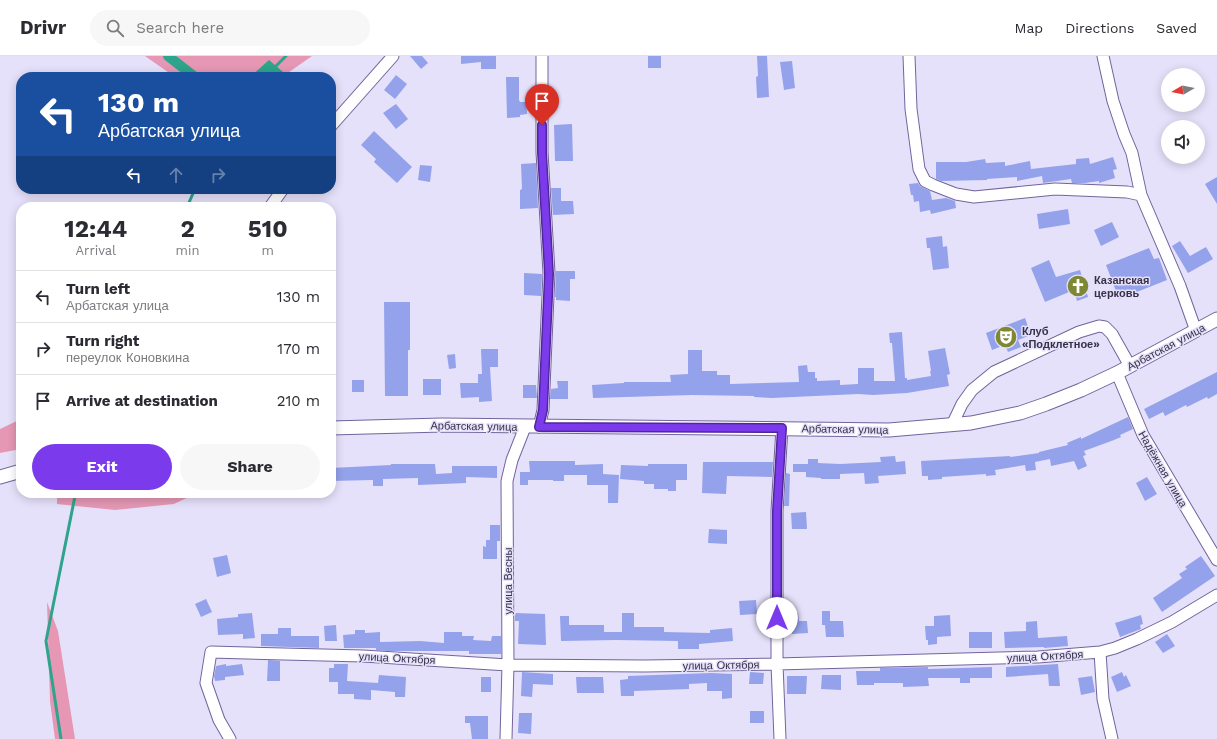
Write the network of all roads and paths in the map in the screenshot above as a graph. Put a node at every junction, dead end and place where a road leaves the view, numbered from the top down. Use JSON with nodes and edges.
{"nodes":[{"id":1,"x":393,"y":56,"type":"edge"},
{"id":2,"x":542,"y":56,"type":"edge"},
{"id":3,"x":909,"y":56,"type":"edge"},
{"id":4,"x":1103,"y":56,"type":"edge"},
{"id":5,"x":336,"y":120,"type":"edge"},
{"id":6,"x":1140,"y":195,"type":"junction"},
{"id":7,"x":1217,"y":319,"type":"edge"},
{"id":8,"x":1196,"y":331,"type":"junction"},
{"id":9,"x":1130,"y":366,"type":"junction"},
{"id":10,"x":1117,"y":373,"type":"junction"},
{"id":11,"x":952,"y":425,"type":"junction"},
{"id":12,"x":525,"y":427,"type":"junction"},
{"id":13,"x":539,"y":427,"type":"junction"},
{"id":14,"x":336,"y":428,"type":"edge"},
{"id":15,"x":782,"y":428,"type":"junction"},
{"id":16,"x":16,"y":473,"type":"edge"},
{"id":17,"x":0,"y":477,"type":"edge"},
{"id":18,"x":1217,"y":560,"type":"edge"},
{"id":19,"x":1217,"y":595,"type":"edge"},
{"id":20,"x":1100,"y":652,"type":"junction"},
{"id":21,"x":777,"y":664,"type":"junction"},
{"id":22,"x":508,"y":665,"type":"junction"},
{"id":23,"x":230,"y":739,"type":"edge"},
{"id":24,"x":506,"y":739,"type":"edge"},
{"id":25,"x":780,"y":739,"type":"edge"},
{"id":26,"x":1112,"y":739,"type":"edge"}],
"edges":[{"from":1,"to":5,"type":"street"},
{"from":2,"to":13,"type":"street"},
{"from":3,"to":6,"type":"street"},
{"from":4,"to":6,"type":"street"},
{"from":6,"to":8,"type":"street"},
{"from":7,"to":8,"type":"main road","name":"Арбатская улица"},
{"from":8,"to":9,"type":"main road","name":"Арбатская улица"},
{"from":9,"to":10,"type":"main road","name":"Арбатская улица"},
{"from":9,"to":11,"type":"street"},
{"from":10,"to":11,"type":"main road","name":"Арбатская улица"},
{"from":10,"to":18,"type":"street","name":"Надёжная улица"},
{"from":11,"to":15,"type":"main road","name":"Арбатская улица"},
{"from":12,"to":13,"type":"main road","name":"Арбатская улица"},
{"from":12,"to":14,"type":"main road","name":"Арбатская улица"},
{"from":12,"to":22,"type":"street","name":"улица Весны"},
{"from":13,"to":15,"type":"main road","name":"Арбатская улица"},
{"from":15,"to":21,"type":"street"},
{"from":16,"to":17,"type":"main road"},
{"from":19,"to":20,"type":"street","name":"улица Октября"},
{"from":20,"to":21,"type":"street","name":"улица Октября"},
{"from":20,"to":26,"type":"street"},
{"from":21,"to":22,"type":"street","name":"улица Октября"},
{"from":21,"to":25,"type":"street"},
{"from":22,"to":23,"type":"street","name":"улица Октября"},
{"from":22,"to":24,"type":"street","name":"улица Весны"}]}
